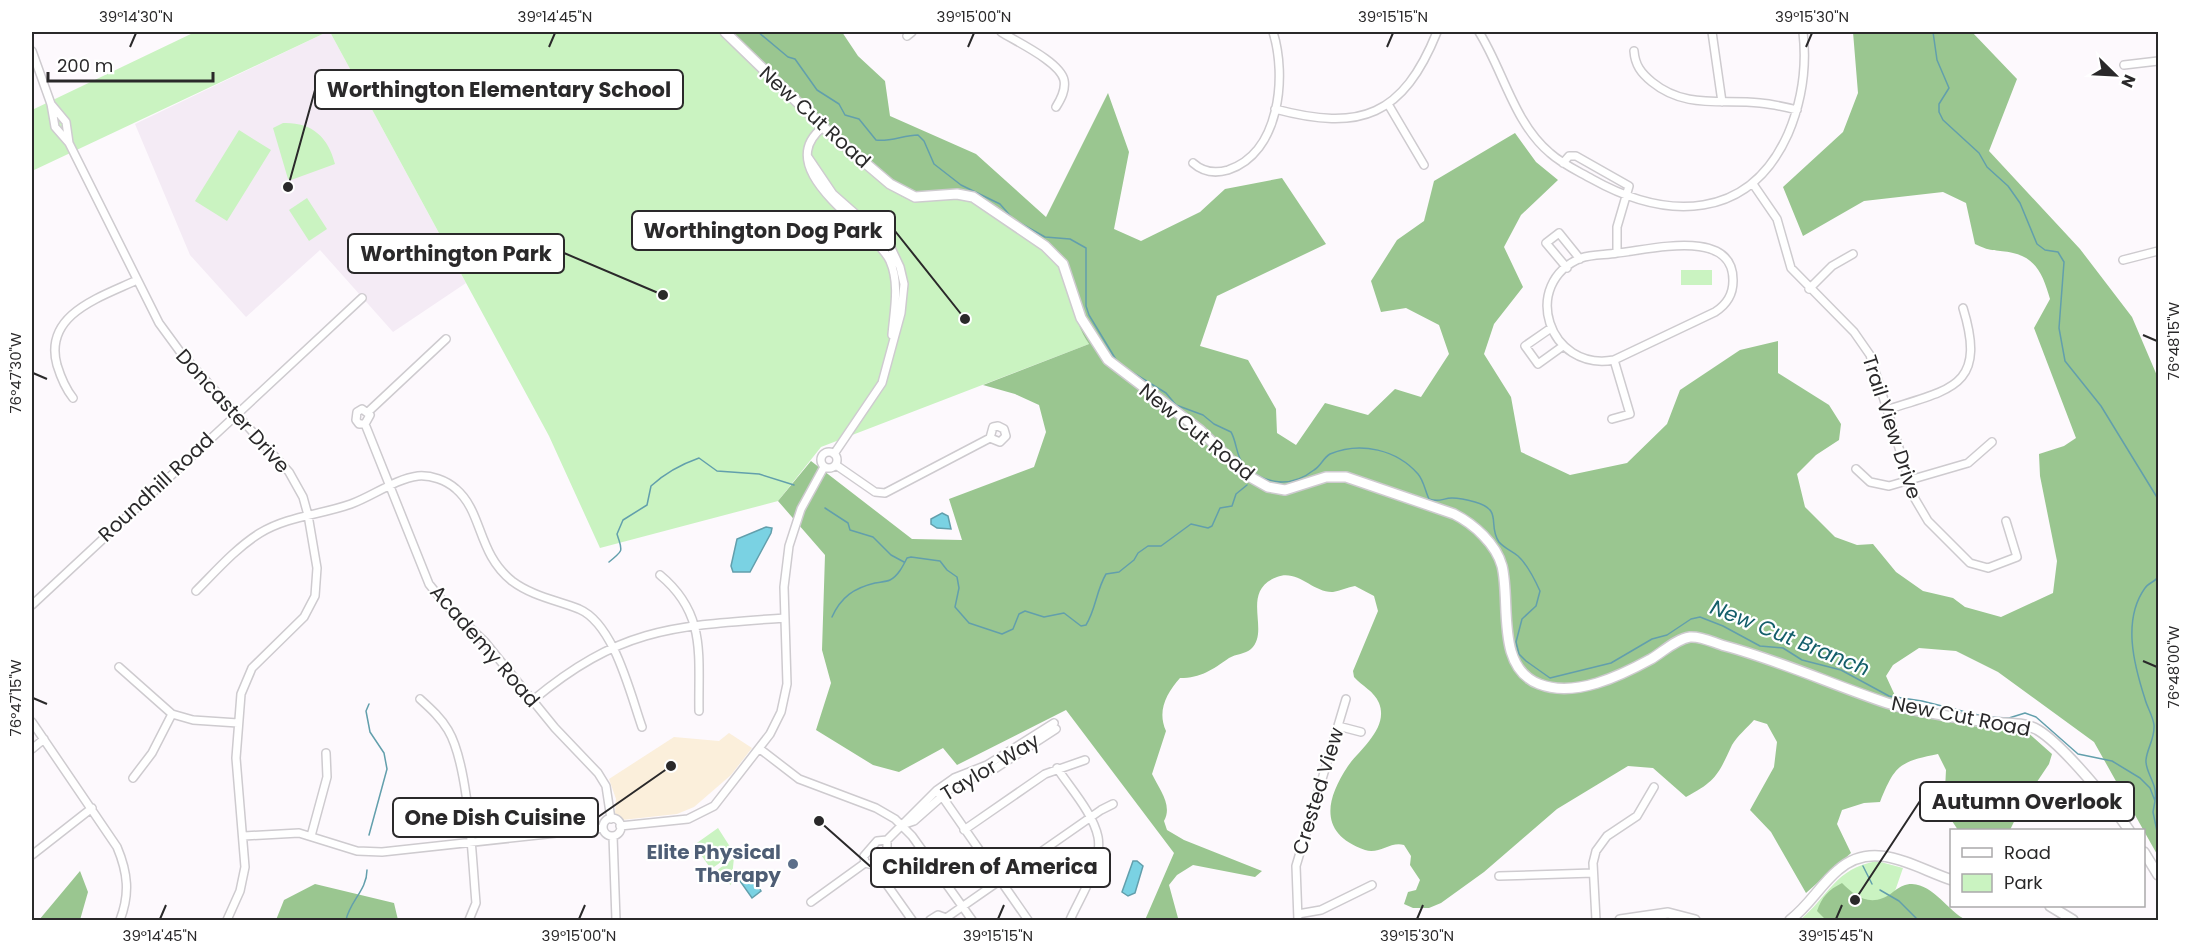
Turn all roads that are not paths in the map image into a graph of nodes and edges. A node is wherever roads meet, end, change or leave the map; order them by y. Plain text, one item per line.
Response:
1 (725, 32) edge
2 (1001, 32) edge
3 (1273, 32) edge
4 (1437, 32) edge
5 (1479, 32) edge
6 (1712, 32) edge
7 (1803, 32) edge
8 (32, 51) edge
9 (1634, 51) dead end
10 (2158, 61) edge
11 (2124, 65) dead end
12 (1722, 102) junction
13 (51, 104) junction
14 (1388, 104) junction
15 (1056, 107) dead end
16 (1275, 109) junction
17 (1797, 110) junction
18 (823, 127) junction
19 (69, 143) junction
20 (1193, 163) dead end
21 (1563, 164) junction
22 (1424, 165) dead end
23 (1753, 184) junction
24 (1626, 197) junction
25 (2158, 251) edge
26 (1617, 253) junction
27 (1853, 254) dead end
28 (1580, 259) junction
29 (2123, 260) dead end
30 (1567, 268) junction
31 (137, 280) junction
32 (1809, 289) junction
33 (362, 298) dead end
34 (1963, 308) dead end
35 (1551, 328) junction
36 (446, 339) dead end
37 (1563, 346) junction
38 (1614, 360) junction
39 (74, 398) dead end
40 (1889, 409) junction
41 (368, 412) junction
42 (235, 414) junction
43 (1612, 419) dead end
44 (365, 424) junction
45 (990, 438) dead end
46 (1992, 442) dead end
47 (834, 453) junction
48 (836, 465) junction
49 (824, 467) junction
50 (1856, 469) dead end
51 (1909, 481) junction
52 (390, 486) junction
53 (308, 515) junction
54 (2006, 521) dead end
55 (660, 575) dead end
56 (196, 591) dead end
57 (32, 605) edge
58 (784, 618) junction
59 (695, 625) junction
60 (612, 646) junction
61 (119, 667) dead end
62 (420, 699) dead end
63 (1346, 699) dead end
64 (533, 700) junction
65 (699, 711) dead end
66 (172, 714) junction
67 (32, 722) edge
68 (238, 723) junction
69 (1055, 726) dead end
70 (1338, 726) junction
71 (642, 727) dead end
72 (1361, 732) dead end
73 (44, 739) junction
74 (32, 749) edge
75 (760, 749) junction
76 (327, 753) dead end
77 (1084, 760) dead end
78 (1057, 768) junction
79 (133, 778) dead end
80 (1654, 787) dead end
81 (939, 793) junction
82 (1113, 804) dead end
83 (92, 808) junction
84 (1089, 818) junction
85 (611, 819) junction
86 (902, 825) junction
87 (620, 826) junction
88 (603, 828) junction
89 (2128, 829) edge
90 (964, 830) junction
91 (244, 836) junction
92 (311, 836) junction
93 (613, 836) junction
94 (887, 840) junction
95 (469, 843) junction
96 (2145, 854) edge
97 (32, 855) edge
98 (869, 864) junction
99 (1593, 873) junction
100 (1502, 874) dead end
101 (2158, 875) edge
102 (1950, 879) edge
103 (999, 880) junction
104 (1372, 885) dead end
105 (812, 902) dead end
106 (962, 906) junction
107 (2052, 907) edge
108 (1298, 917) edge
109 (946, 919) edge
110 (120, 921) edge
111 (227, 921) edge
112 (469, 921) edge
113 (616, 921) edge
114 (912, 921) edge
115 (930, 921) edge
116 (972, 921) edge
117 (1028, 921) edge
118 (1070, 921) edge
119 (1596, 921) edge
120 (1620, 921) edge
121 (1695, 921) edge
122 (1790, 921) edge
123 (2073, 921) edge

1 - 18 street, New Cut Road
2 - 15 street
3 - 16 street
4 - 14 street
5 - 21 street
6 - 12 street
7 - 17 street
8 - 13 street
9 - 12 street
10 - 11 street
12 - 17 street
13 - 19 street, Doncaster Drive
13 - 19 street, Doncaster Drive
14 - 16 street
14 - 22 street
16 - 20 street
17 - 23 street
18 - 47 street
18 - 89 street, New Cut Road
19 - 31 street, Doncaster Drive
21 - 24 street
21 - 24 street
23 - 24 street
23 - 32 street, Trail View Drive
24 - 26 street
25 - 29 street
26 - 28 street
26 - 38 street
27 - 32 street
28 - 30 street
28 - 30 street
30 - 35 street
31 - 39 street
31 - 42 street, Doncaster Drive
32 - 40 street, Trail View Drive
33 - 42 street, Roundhill Road
34 - 40 street
35 - 37 street
35 - 37 street
36 - 41 street
37 - 38 street
38 - 43 street
40 - 51 street, Trail View Drive
41 - 44 street
41 - 44 street
42 - 53 street, Doncaster Drive
42 - 57 street, Roundhill Road
44 - 52 street, Academy Road
45 - 48 street
46 - 51 street
47 - 48 street
47 - 49 street
48 - 49 street
49 - 58 street
50 - 51 street
51 - 54 street, Trail View Drive
52 - 53 street
52 - 60 street
52 - 64 street, Academy Road
53 - 56 street
53 - 68 street, Doncaster Drive
55 - 59 street
58 - 59 street
58 - 75 street
59 - 60 street
59 - 65 street
60 - 64 street
60 - 71 street
61 - 66 street
62 - 95 street
63 - 70 street, Crested View
64 - 85 street, Academy Road
66 - 68 street
66 - 79 street
67 - 73 street
68 - 91 street, Doncaster Drive
69 - 81 street, Taylor Way
70 - 72 street
70 - 108 street, Crested View
73 - 74 street
73 - 83 street
75 - 86 street
75 - 87 street
76 - 92 street
77 - 78 street
78 - 84 street
78 - 90 street
80 - 99 street
81 - 86 street, Taylor Way
81 - 90 street
82 - 84 street
83 - 97 street
83 - 110 street
84 - 103 street
84 - 118 street
85 - 87 street
85 - 88 street
86 - 94 street, Taylor Way
86 - 106 street
87 - 93 street
88 - 93 street
88 - 95 street
90 - 103 street
91 - 92 street
91 - 111 street, Doncaster Drive
92 - 95 street
93 - 113 street
94 - 98 street
94 - 98 street
95 - 112 street
96 - 101 street
98 - 105 street
98 - 114 street
99 - 100 street
99 - 119 street
102 - 122 street
103 - 106 street
103 - 117 street
104 - 108 street
106 - 109 street
106 - 116 street
107 - 123 street
109 - 115 street
120 - 121 street

